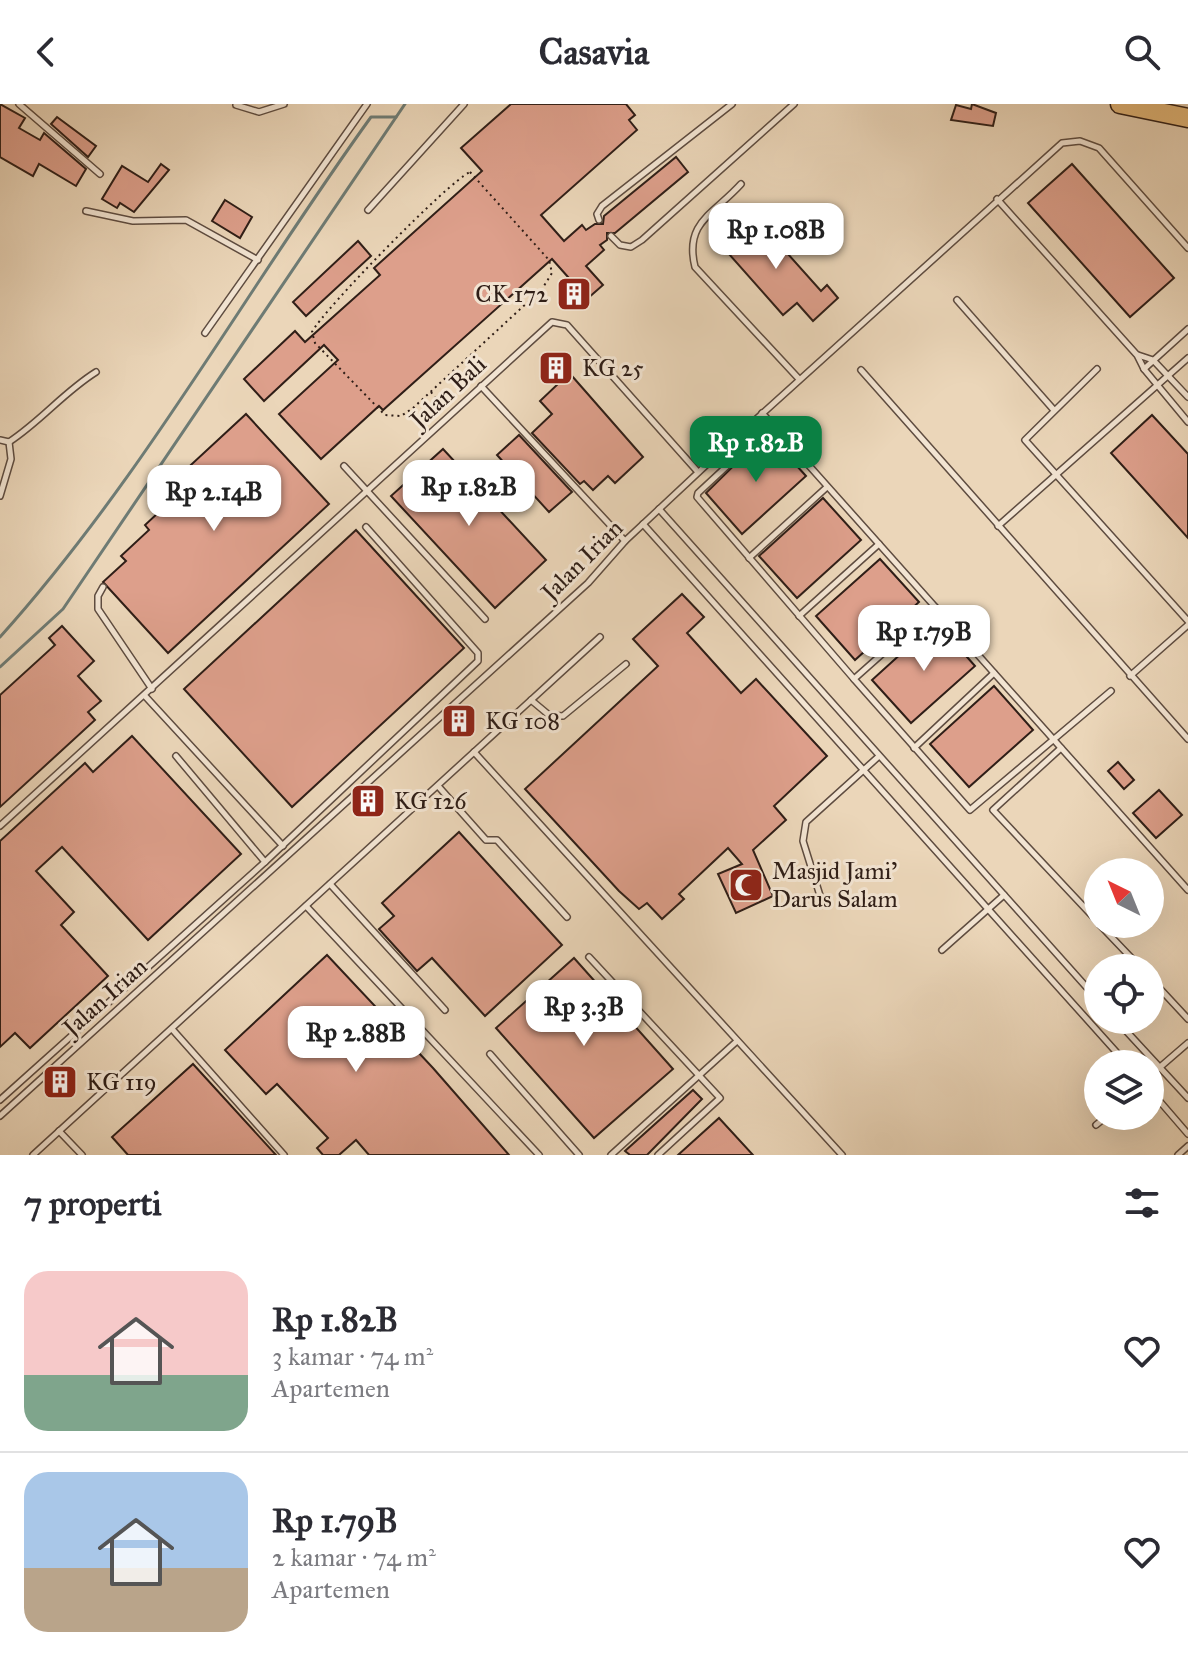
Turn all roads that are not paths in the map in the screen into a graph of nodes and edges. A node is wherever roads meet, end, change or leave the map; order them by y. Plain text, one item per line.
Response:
1 (19, 104) edge
2 (284, 104) edge
3 (367, 104) edge
4 (464, 104) edge
5 (732, 104) edge
6 (794, 104) edge
7 (1120, 104) edge
8 (236, 105) edge
9 (1188, 118) edge
10 (100, 174) dead end
11 (741, 184) dead end
12 (997, 199) junction
13 (368, 210) dead end
14 (86, 211) dead end
15 (599, 220) dead end
16 (611, 236) dead end
17 (1188, 248) edge
18 (258, 260) junction
19 (957, 300) dead end
20 (1188, 329) edge
21 (205, 333) dead end
22 (1137, 355) junction
23 (1188, 358) edge
24 (1153, 360) junction
25 (1097, 369) dead end
26 (1144, 369) junction
27 (861, 370) dead end
28 (96, 372) dead end
29 (1169, 375) junction
30 (799, 379) junction
31 (1157, 385) junction
32 (481, 386) junction
33 (1188, 397) edge
34 (1053, 409) junction
35 (762, 413) junction
36 (1188, 422) edge
37 (0, 440) edge
38 (733, 440) junction
39 (9, 442) junction
40 (344, 466) dead end
41 (698, 472) junction
42 (1058, 474) junction
43 (827, 487) junction
44 (367, 492) junction
45 (0, 496) edge
46 (659, 509) junction
47 (643, 524) junction
48 (998, 526) junction
49 (366, 527) dead end
50 (625, 541) junction
51 (879, 544) junction
52 (749, 558) junction
53 (103, 587) dead end
54 (935, 607) junction
55 (799, 616) junction
56 (485, 619) dead end
57 (1188, 623) edge
58 (600, 637) dead end
59 (626, 664) dead end
60 (994, 673) junction
61 (1130, 676) junction
62 (854, 679) junction
63 (152, 689) junction
64 (1111, 691) dead end
65 (145, 696) junction
66 (531, 700) junction
67 (1053, 739) junction
68 (1188, 739) edge
69 (914, 748) junction
70 (1061, 748) junction
71 (474, 752) junction
72 (176, 756) dead end
73 (878, 757) junction
74 (863, 770) junction
75 (438, 786) junction
76 (0, 826) edge
77 (283, 846) junction
78 (265, 862) junction
79 (330, 884) junction
80 (1188, 890) edge
81 (1004, 895) junction
82 (822, 902) dead end
83 (306, 906) junction
84 (1084, 907) edge
85 (988, 909) junction
86 (567, 917) dead end
87 (1113, 938) edge
88 (942, 950) dead end
89 (1128, 954) edge
90 (589, 957) dead end
91 (1084, 984) edge
92 (1164, 993) edge
93 (445, 1010) dead end
94 (1188, 1019) edge
95 (172, 1029) junction
96 (1129, 1034) edge
97 (737, 1041) junction
98 (1188, 1043) edge
99 (1114, 1050) edge
100 (1143, 1050) edge
101 (490, 1054) dead end
102 (1164, 1064) edge
103 (1164, 1073) edge
104 (699, 1075) junction
105 (1, 1096) edge
106 (1188, 1098) edge
107 (1164, 1106) edge
108 (0, 1116) edge
109 (59, 1131) junction
110 (1188, 1134) edge
111 (1188, 1146) edge
112 (33, 1155) edge
113 (82, 1155) edge
114 (284, 1155) edge
115 (539, 1155) edge
116 (579, 1155) edge
117 (611, 1155) edge
118 (658, 1155) edge
119 (842, 1155) edge
120 (1178, 1155) edge

1 - 10 lane
2 - 8 lane
3 - 18 lane
4 - 13 lane
5 - 15 lane
6 - 16 lane
7 - 9 highway
11 - 30 lane
12 - 17 lane, Jalan Irian
12 - 22 lane
12 - 30 lane, Jalan Irian
14 - 18 lane
18 - 21 lane
19 - 34 lane
20 - 24 lane
22 - 24 lane
22 - 26 lane
23 - 29 lane
24 - 26 lane
24 - 29 lane
25 - 34 lane
26 - 31 lane
27 - 48 lane
28 - 39 lane
29 - 31 lane
29 - 33 lane
30 - 35 lane, Jalan Irian
31 - 36 lane
31 - 42 lane
32 - 41 lane, Jalan Bali
32 - 44 lane, Jalan Bali
32 - 50 lane
34 - 42 lane
35 - 38 lane, Jalan Irian
35 - 43 lane
37 - 39 lane
38 - 41 lane, Jalan Irian
38 - 52 lane
39 - 45 lane
40 - 44 lane
41 - 46 lane, Jalan Irian
42 - 48 lane
42 - 57 lane
43 - 51 lane
43 - 52 lane
44 - 56 lane
44 - 63 lane, Jalan Bali
46 - 47 lane, Jalan Irian
46 - 73 lane
47 - 50 lane, Jalan Irian
47 - 74 lane
48 - 61 lane
49 - 77 lane
50 - 108 lane, Jalan Irian
51 - 54 lane
51 - 55 lane
52 - 55 lane
53 - 63 lane
54 - 60 lane
54 - 62 lane
55 - 62 lane
57 - 61 lane
58 - 66 lane
59 - 66 lane
60 - 67 lane
60 - 69 lane
61 - 68 lane
62 - 69 lane
63 - 65 lane, Jalan Bali
64 - 67 lane
65 - 76 lane, Jalan Bali
65 - 77 lane
66 - 71 lane
67 - 69 lane
67 - 70 lane
70 - 80 lane
70 - 84 lane
71 - 75 lane
71 - 97 lane
72 - 78 lane
73 - 74 lane
73 - 81 lane
74 - 82 lane
74 - 85 lane
75 - 79 lane
75 - 86 lane
77 - 78 lane
78 - 105 lane
79 - 83 lane
79 - 93 lane
81 - 85 lane
81 - 91 lane
83 - 95 lane
83 - 115 lane
85 - 88 lane
85 - 99 lane
87 - 89 lane
90 - 104 lane
92 - 94 lane
95 - 109 lane
95 - 114 lane
96 - 100 lane
97 - 104 lane
97 - 119 lane
98 - 102 lane
101 - 116 lane
103 - 106 lane
104 - 117 lane
104 - 118 lane
107 - 110 lane
109 - 112 lane
109 - 113 lane
111 - 120 lane

